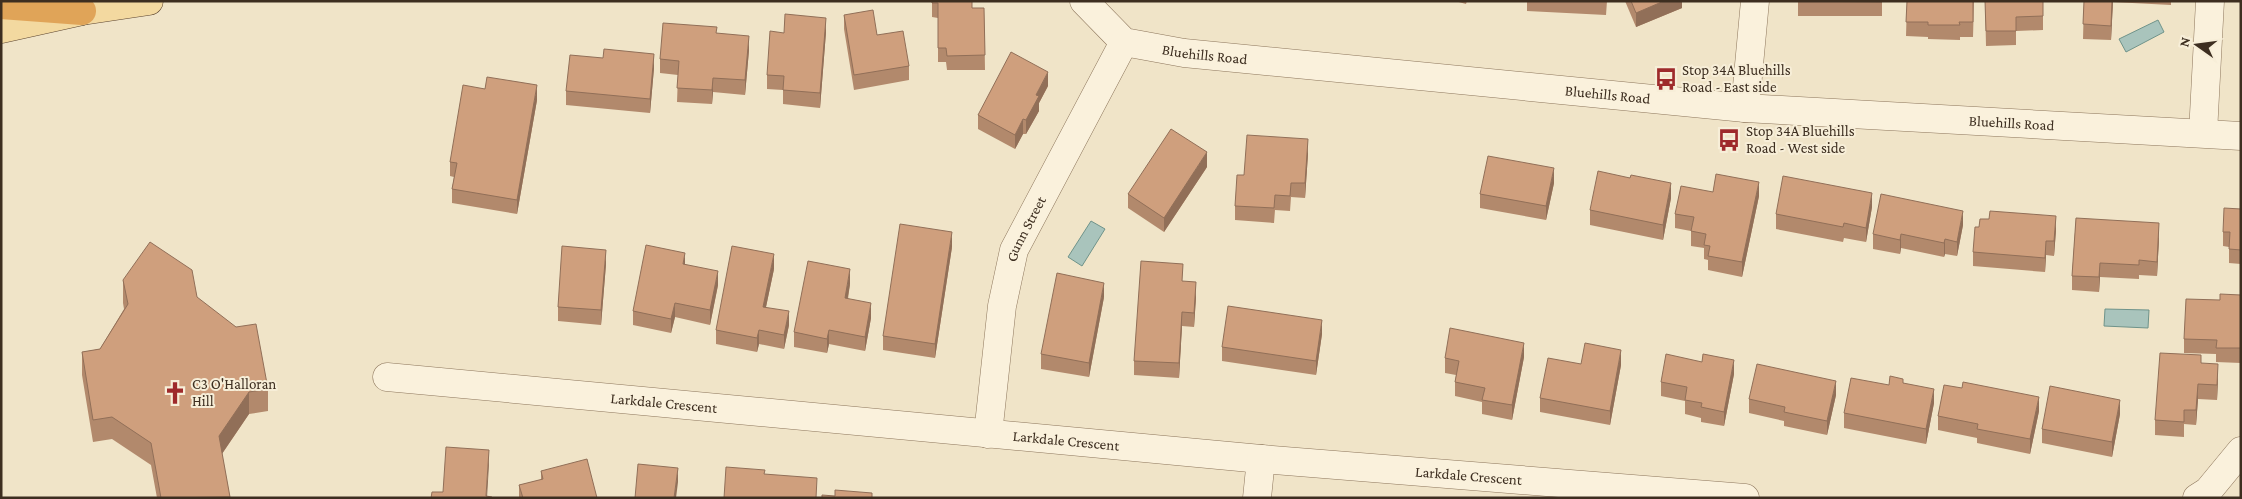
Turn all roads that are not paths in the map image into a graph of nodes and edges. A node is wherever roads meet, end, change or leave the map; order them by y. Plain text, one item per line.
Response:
1 (148, 1) edge
2 (1084, 1) edge
3 (1755, 1) edge
4 (2210, 1) edge
5 (1, 5) edge
6 (82, 10) junction
7 (1, 29) edge
8 (1124, 42) junction
9 (1745, 108) junction
10 (2203, 133) junction
11 (2241, 136) edge
12 (387, 377) dead end
13 (988, 434) junction
14 (2241, 451) edge
15 (1261, 459) junction
16 (1257, 498) edge
17 (1745, 498) edge
18 (2197, 498) edge

1 - 6 main road
2 - 8 street
3 - 9 street
4 - 10 street
5 - 6 highway
6 - 7 main road
8 - 9 street, Bluehills Road
8 - 13 street, Gunn Street
9 - 10 street, Bluehills Road
10 - 11 street, Bluehills Road
12 - 13 street, Larkdale Crescent
13 - 15 street, Larkdale Crescent
14 - 18 street
15 - 16 street
15 - 17 street, Larkdale Crescent

